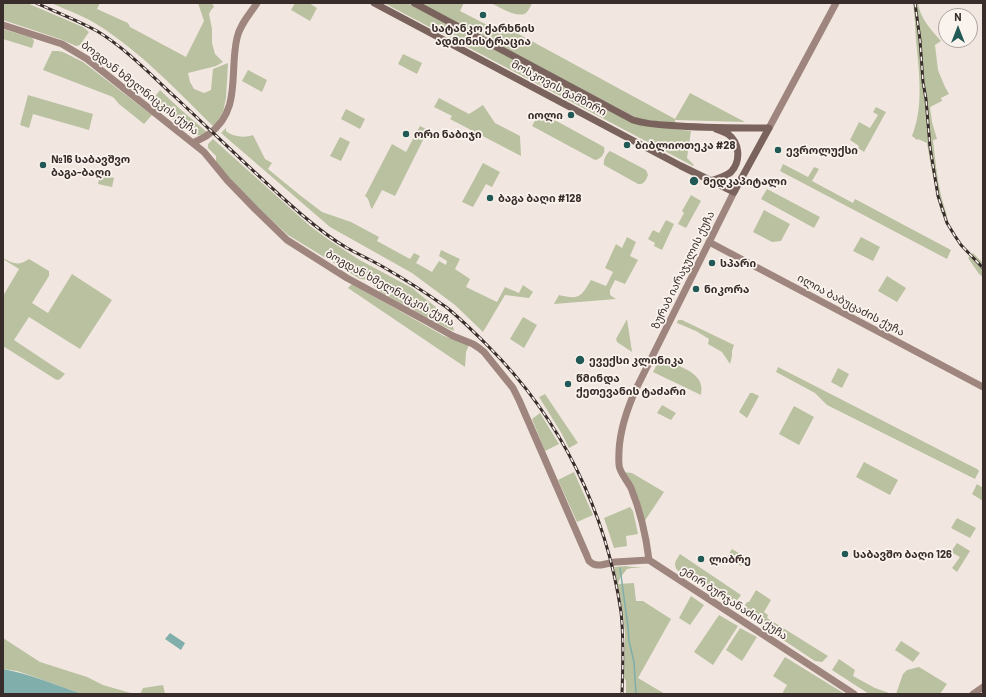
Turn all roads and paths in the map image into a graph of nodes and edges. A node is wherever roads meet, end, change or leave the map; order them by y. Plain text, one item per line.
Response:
1 (256, 3) edge
2 (374, 3) edge
3 (414, 3) edge
4 (836, 3) edge
5 (3, 25) edge
6 (710, 128) junction
7 (769, 128) junction
8 (193, 143) junction
9 (710, 181) junction
10 (734, 192) junction
11 (709, 242) junction
12 (983, 387) edge
13 (649, 560) junction
14 (983, 687) edge
15 (854, 694) edge
16 (973, 694) edge

1 - 8 main road
2 - 9 main road, მოსკოვის გამზირი
3 - 6 main road, მოსკოვის გამზირი
4 - 7 main road, ზურაბ იარაჯულის ქუჩა
5 - 8 main road, ბოგდან ხმელნიცკის ქუჩა
6 - 7 main road, მოსკოვის გამზირი
6 - 9 main road
7 - 10 main road, ზურაბ იარაჯულის ქუჩა
8 - 13 main road, ბოგდან ხმელნიცკის ქუჩა
9 - 10 main road, მოსკოვის გამზირი
10 - 11 main road, ზურაბ იარაჯულის ქუჩა
11 - 12 main road, ილია ბაბუცაძის ქუჩა
11 - 13 main road, ზურაბ იარაჯულის ქუჩა
13 - 15 main road, ემირ ბურჯანაძის ქუჩა
14 - 16 main road

